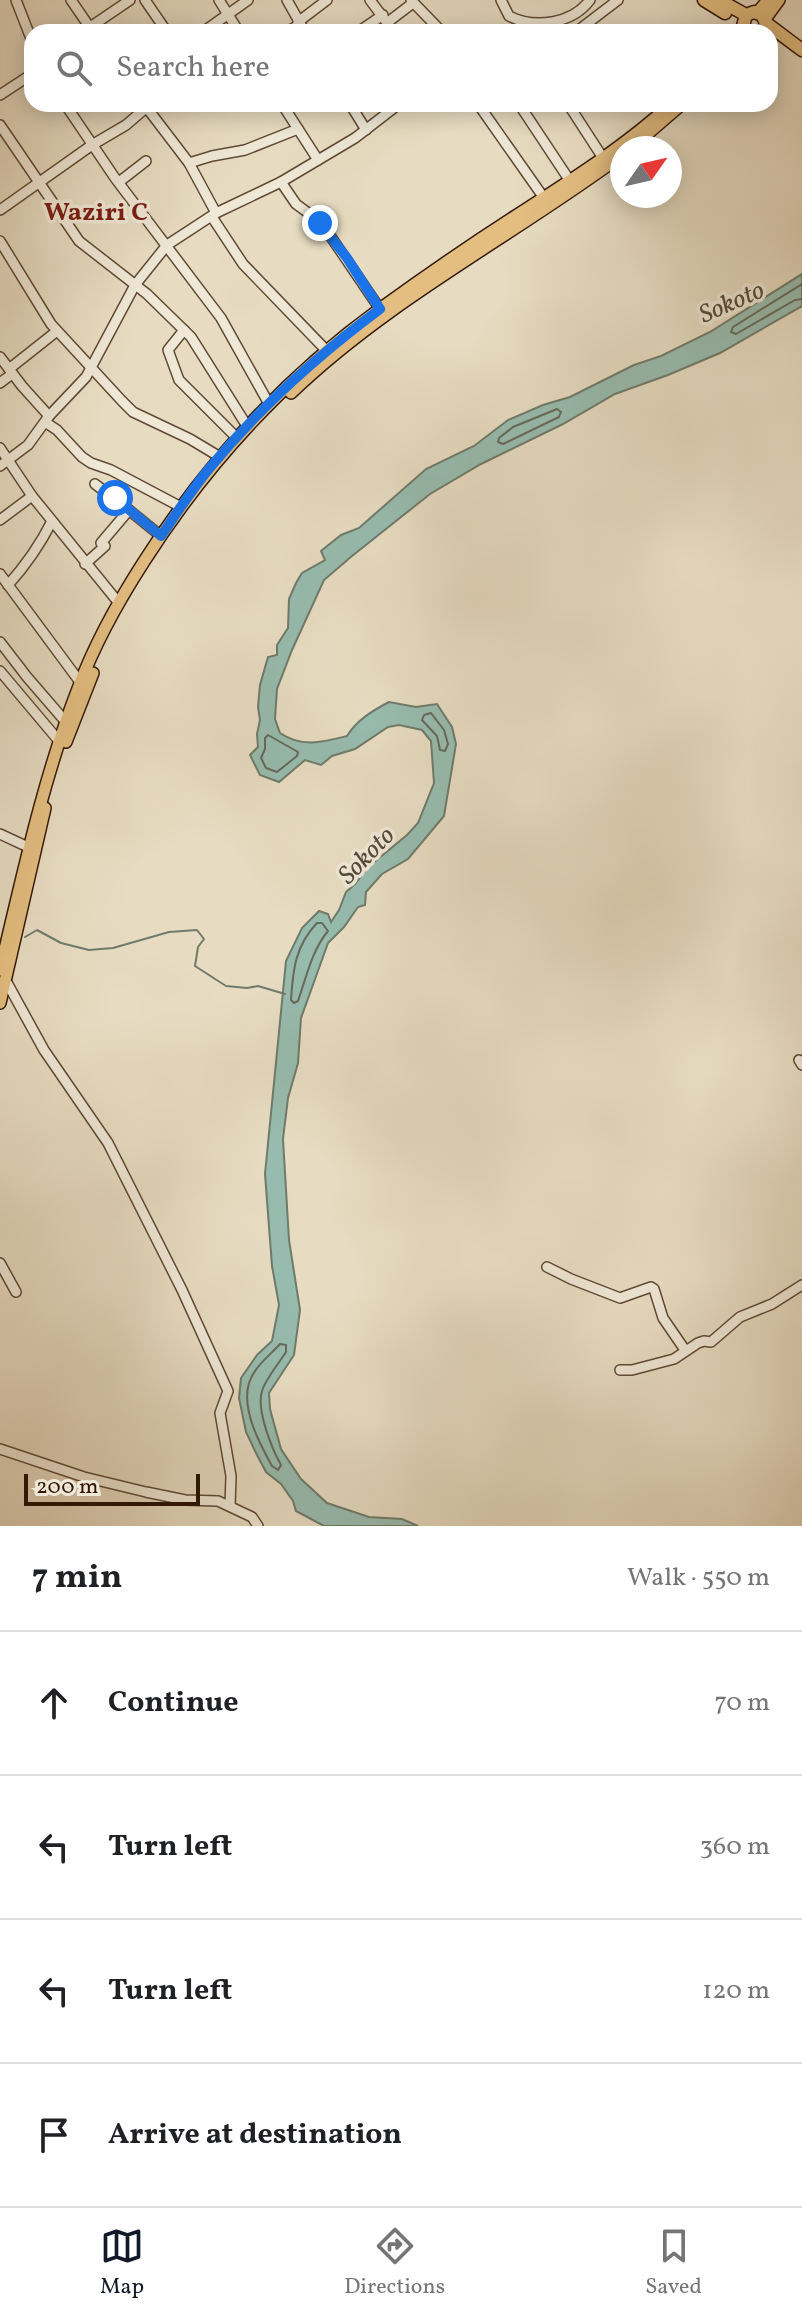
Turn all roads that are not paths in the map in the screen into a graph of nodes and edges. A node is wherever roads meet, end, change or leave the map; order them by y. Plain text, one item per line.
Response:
1 (16, 0) edge
2 (71, 0) edge
3 (130, 0) edge
4 (145, 0) edge
5 (219, 0) edge
6 (248, 0) edge
7 (287, 0) edge
8 (327, 0) edge
9 (370, 0) edge
10 (501, 0) edge
11 (618, 0) edge
12 (704, 0) edge
13 (719, 0) edge
14 (768, 0) edge
15 (779, 0) edge
16 (412, 1) edge
17 (588, 1) edge
18 (229, 13) junction
19 (385, 19) junction
20 (25, 24) edge
21 (85, 24) edge
22 (97, 24) edge
23 (162, 24) edge
24 (214, 24) edge
25 (235, 24) edge
26 (300, 24) edge
27 (303, 24) edge
28 (375, 24) edge
29 (388, 24) edge
30 (434, 24) edge
31 (586, 24) edge
32 (752, 24) edge
33 (778, 38) edge
34 (778, 41) edge
35 (798, 48) edge
36 (24, 79) edge
37 (0, 95) edge
38 (70, 112) edge
39 (139, 112) edge
40 (151, 112) edge
41 (287, 112) edge
42 (355, 112) edge
43 (389, 112) edge
44 (484, 112) edge
45 (524, 112) edge
46 (573, 112) edge
47 (661, 112) edge
48 (673, 112) edge
49 (0, 125) edge
50 (298, 129) junction
51 (366, 130) junction
52 (645, 136) edge
53 (92, 145) junction
54 (603, 158) junction
55 (318, 160) junction
56 (146, 161) dead end
57 (189, 163) junction
58 (610, 163) edge
59 (570, 181) junction
60 (40, 182) junction
61 (119, 182) junction
62 (281, 182) junction
63 (544, 198) junction
64 (0, 210) edge
65 (214, 215) junction
66 (0, 241) edge
67 (167, 245) junction
68 (135, 285) junction
69 (380, 309) junction
70 (184, 330) junction
71 (57, 331) junction
72 (326, 350) junction
73 (0, 357) edge
74 (91, 367) junction
75 (10, 371) junction
76 (0, 383) edge
77 (269, 404) junction
78 (47, 419) junction
79 (247, 426) junction
80 (237, 438) junction
81 (0, 448) edge
82 (220, 457) junction
83 (4, 463) edge
84 (95, 484) dead end
85 (32, 496) junction
86 (181, 507) junction
87 (129, 510) junction
88 (0, 520) edge
89 (52, 521) junction
90 (161, 536) junction
91 (85, 564) junction
92 (0, 574) edge
93 (8, 585) junction
94 (118, 602) junction
95 (0, 642) edge
96 (0, 671) edge
97 (80, 682) junction
98 (65, 721) junction
99 (59, 741) junction
100 (0, 834) edge
101 (28, 847) junction
102 (18, 928) junction
103 (4, 934) edge
104 (3, 975) edge
105 (0, 1003) edge
106 (0, 1263) edge
107 (547, 1267) dead end
108 (802, 1285) edge
109 (16, 1292) dead end
110 (685, 1350) junction
111 (620, 1370) dead end
112 (0, 1449) edge
113 (230, 1506) junction
114 (258, 1526) edge

1 - 20 street
2 - 21 street
3 - 22 street
4 - 23 street
5 - 18 street
6 - 18 street
7 - 26 street
8 - 27 street
9 - 19 street
10 - 17 street
11 - 31 street
12 - 32 highway
13 - 32 highway
14 - 32 main road
15 - 32 main road
16 - 19 street
16 - 30 street
18 - 24 street
18 - 25 street
19 - 28 street
19 - 29 street
33 - 35 highway
34 - 35 highway
36 - 37 street
38 - 53 street
39 - 53 street
40 - 57 street
41 - 50 street
42 - 51 street
43 - 51 street
44 - 63 street
45 - 59 street
46 - 54 street
47 - 54 main road
48 - 52 main road
49 - 60 street
50 - 55 street
50 - 57 street
51 - 55 street
53 - 60 street
53 - 61 street
54 - 59 main road
55 - 62 street
56 - 61 street
57 - 65 street
58 - 102 main road
59 - 63 main road
60 - 64 street
60 - 68 street
61 - 67 street
62 - 65 street
62 - 69 street
63 - 69 main road
65 - 67 street
65 - 72 street
66 - 71 street
67 - 68 street
67 - 77 street
68 - 70 street
68 - 74 street
69 - 72 main road
70 - 79 street
70 - 80 street
71 - 74 street
71 - 75 street
72 - 77 main road
73 - 75 street
74 - 78 street
74 - 82 street
75 - 76 street
75 - 78 street
77 - 79 main road
78 - 83 street
78 - 86 street
79 - 80 main road
80 - 82 main road
81 - 83 street
82 - 86 main road
83 - 85 street
84 - 87 street
85 - 88 street
85 - 89 street
86 - 90 main road
87 - 90 street
87 - 91 street
89 - 91 street
89 - 93 street
90 - 94 main road
91 - 94 street
92 - 93 street
93 - 97 street
94 - 97 main road
95 - 98 street
96 - 99 street
97 - 98 main road
98 - 99 main road
99 - 101 main road
100 - 101 street
101 - 103 main road
102 - 103 street
102 - 104 main road
103 - 104 main road
104 - 105 main road
104 - 113 street
106 - 109 street
107 - 110 street
108 - 110 street
110 - 111 street
112 - 113 street
113 - 114 street

